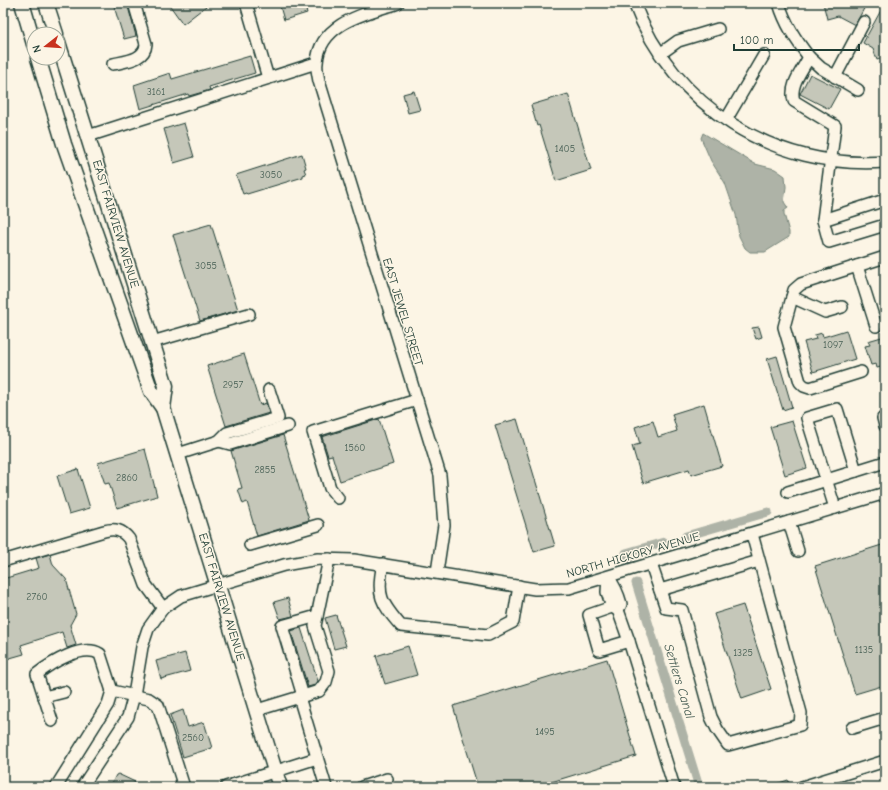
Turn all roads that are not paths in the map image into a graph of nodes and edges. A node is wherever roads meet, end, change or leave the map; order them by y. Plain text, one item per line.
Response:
1 (22, 3) edge
2 (46, 3) edge
3 (134, 3) edge
4 (246, 3) edge
5 (398, 3) edge
6 (634, 3) edge
7 (779, 3) edge
8 (864, 22) dead end
9 (29, 26) edge
10 (53, 26) edge
11 (718, 29) dead end
12 (660, 54) junction
13 (764, 55) dead end
14 (809, 57) junction
15 (316, 63) junction
16 (113, 64) dead end
17 (40, 66) edge
18 (66, 66) edge
19 (835, 77) junction
20 (268, 78) junction
21 (858, 90) dead end
22 (726, 120) junction
23 (88, 136) junction
24 (831, 160) junction
25 (885, 162) edge
26 (885, 200) edge
27 (823, 220) junction
28 (885, 225) edge
29 (885, 257) edge
30 (857, 266) junction
31 (792, 297) junction
32 (842, 308) dead end
33 (249, 314) dead end
34 (876, 326) dead end
35 (152, 342) junction
36 (861, 372) dead end
37 (269, 390) dead end
38 (417, 400) junction
39 (163, 408) junction
40 (288, 426) dead end
41 (219, 441) junction
42 (178, 454) junction
43 (885, 462) edge
44 (856, 471) junction
45 (827, 480) junction
46 (788, 492) dead end
47 (885, 493) edge
48 (338, 498) dead end
49 (835, 508) junction
50 (789, 522) junction
51 (318, 525) dead end
52 (752, 534) junction
53 (250, 545) dead end
54 (798, 551) dead end
55 (329, 559) junction
56 (3, 561) edge
57 (759, 561) junction
58 (383, 564) junction
59 (651, 564) junction
60 (437, 572) junction
61 (608, 577) junction
62 (218, 584) junction
63 (519, 586) junction
64 (660, 590) junction
65 (164, 608) junction
66 (615, 609) junction
67 (317, 616) junction
68 (629, 641) junction
69 (112, 691) junction
70 (64, 692) dead end
71 (134, 695) junction
72 (301, 696) junction
73 (44, 697) junction
74 (257, 710) junction
75 (885, 718) edge
76 (52, 721) dead end
77 (852, 728) dead end
78 (317, 758) junction
79 (885, 761) edge
80 (276, 772) junction
81 (388, 779) dead end
82 (56, 787) edge
83 (82, 787) edge
84 (184, 787) edge
85 (226, 787) edge
86 (280, 787) edge
87 (326, 787) edge
88 (362, 787) edge
89 (674, 787) edge
90 (802, 787) edge

1 - 9 main road
2 - 10 main road
3 - 16 street
4 - 20 street
5 - 15 street
6 - 12 street
7 - 14 street
8 - 19 street
11 - 12 street
12 - 22 street
13 - 22 street
14 - 19 street
14 - 24 street
15 - 20 street
15 - 38 street, EAST JEWEL STREET
17 - 39 main road, EAST FAIRVIEW AVENUE
18 - 23 main road, EAST FAIRVIEW AVENUE
19 - 21 street
20 - 23 street
22 - 24 street
23 - 35 main road, EAST FAIRVIEW AVENUE
24 - 25 street
24 - 27 street
26 - 27 street
27 - 28 street
29 - 30 street
30 - 31 street
30 - 34 street
31 - 32 street
31 - 36 street
33 - 35 street
35 - 39 main road, EAST FAIRVIEW AVENUE
37 - 41 street
38 - 48 street
38 - 60 street, EAST JEWEL STREET
39 - 42 main road, EAST FAIRVIEW AVENUE
40 - 41 street
41 - 42 street
42 - 62 main road, EAST FAIRVIEW AVENUE
43 - 44 street
44 - 45 street
44 - 45 street
45 - 46 street
45 - 49 street
47 - 49 street, NORTH HICKORY AVENUE
49 - 50 street, NORTH HICKORY AVENUE
50 - 52 street, NORTH HICKORY AVENUE
50 - 54 street
51 - 53 street
52 - 57 street
52 - 59 street, NORTH HICKORY AVENUE
55 - 58 street, NORTH HICKORY AVENUE
55 - 62 street, NORTH HICKORY AVENUE
55 - 67 street
56 - 65 street
57 - 64 street
57 - 64 street
58 - 60 street, NORTH HICKORY AVENUE
58 - 63 street
59 - 61 street, NORTH HICKORY AVENUE
59 - 64 street
60 - 63 street, NORTH HICKORY AVENUE
61 - 63 street, NORTH HICKORY AVENUE
61 - 66 street
62 - 65 street, NORTH HICKORY AVENUE
62 - 74 main road, EAST FAIRVIEW AVENUE
65 - 71 street, NORTH HICKORY AVENUE
66 - 68 street
66 - 68 street
67 - 72 street
67 - 72 street
68 - 89 street
69 - 71 street
69 - 73 street
69 - 82 street
70 - 73 street
71 - 83 street, NORTH HICKORY AVENUE
71 - 84 street
72 - 74 street
72 - 78 street
73 - 76 street
74 - 80 main road, EAST FAIRVIEW AVENUE
75 - 77 street
78 - 80 street
78 - 87 street
79 - 90 street
80 - 85 street
80 - 86 main road, EAST FAIRVIEW AVENUE
81 - 88 street

